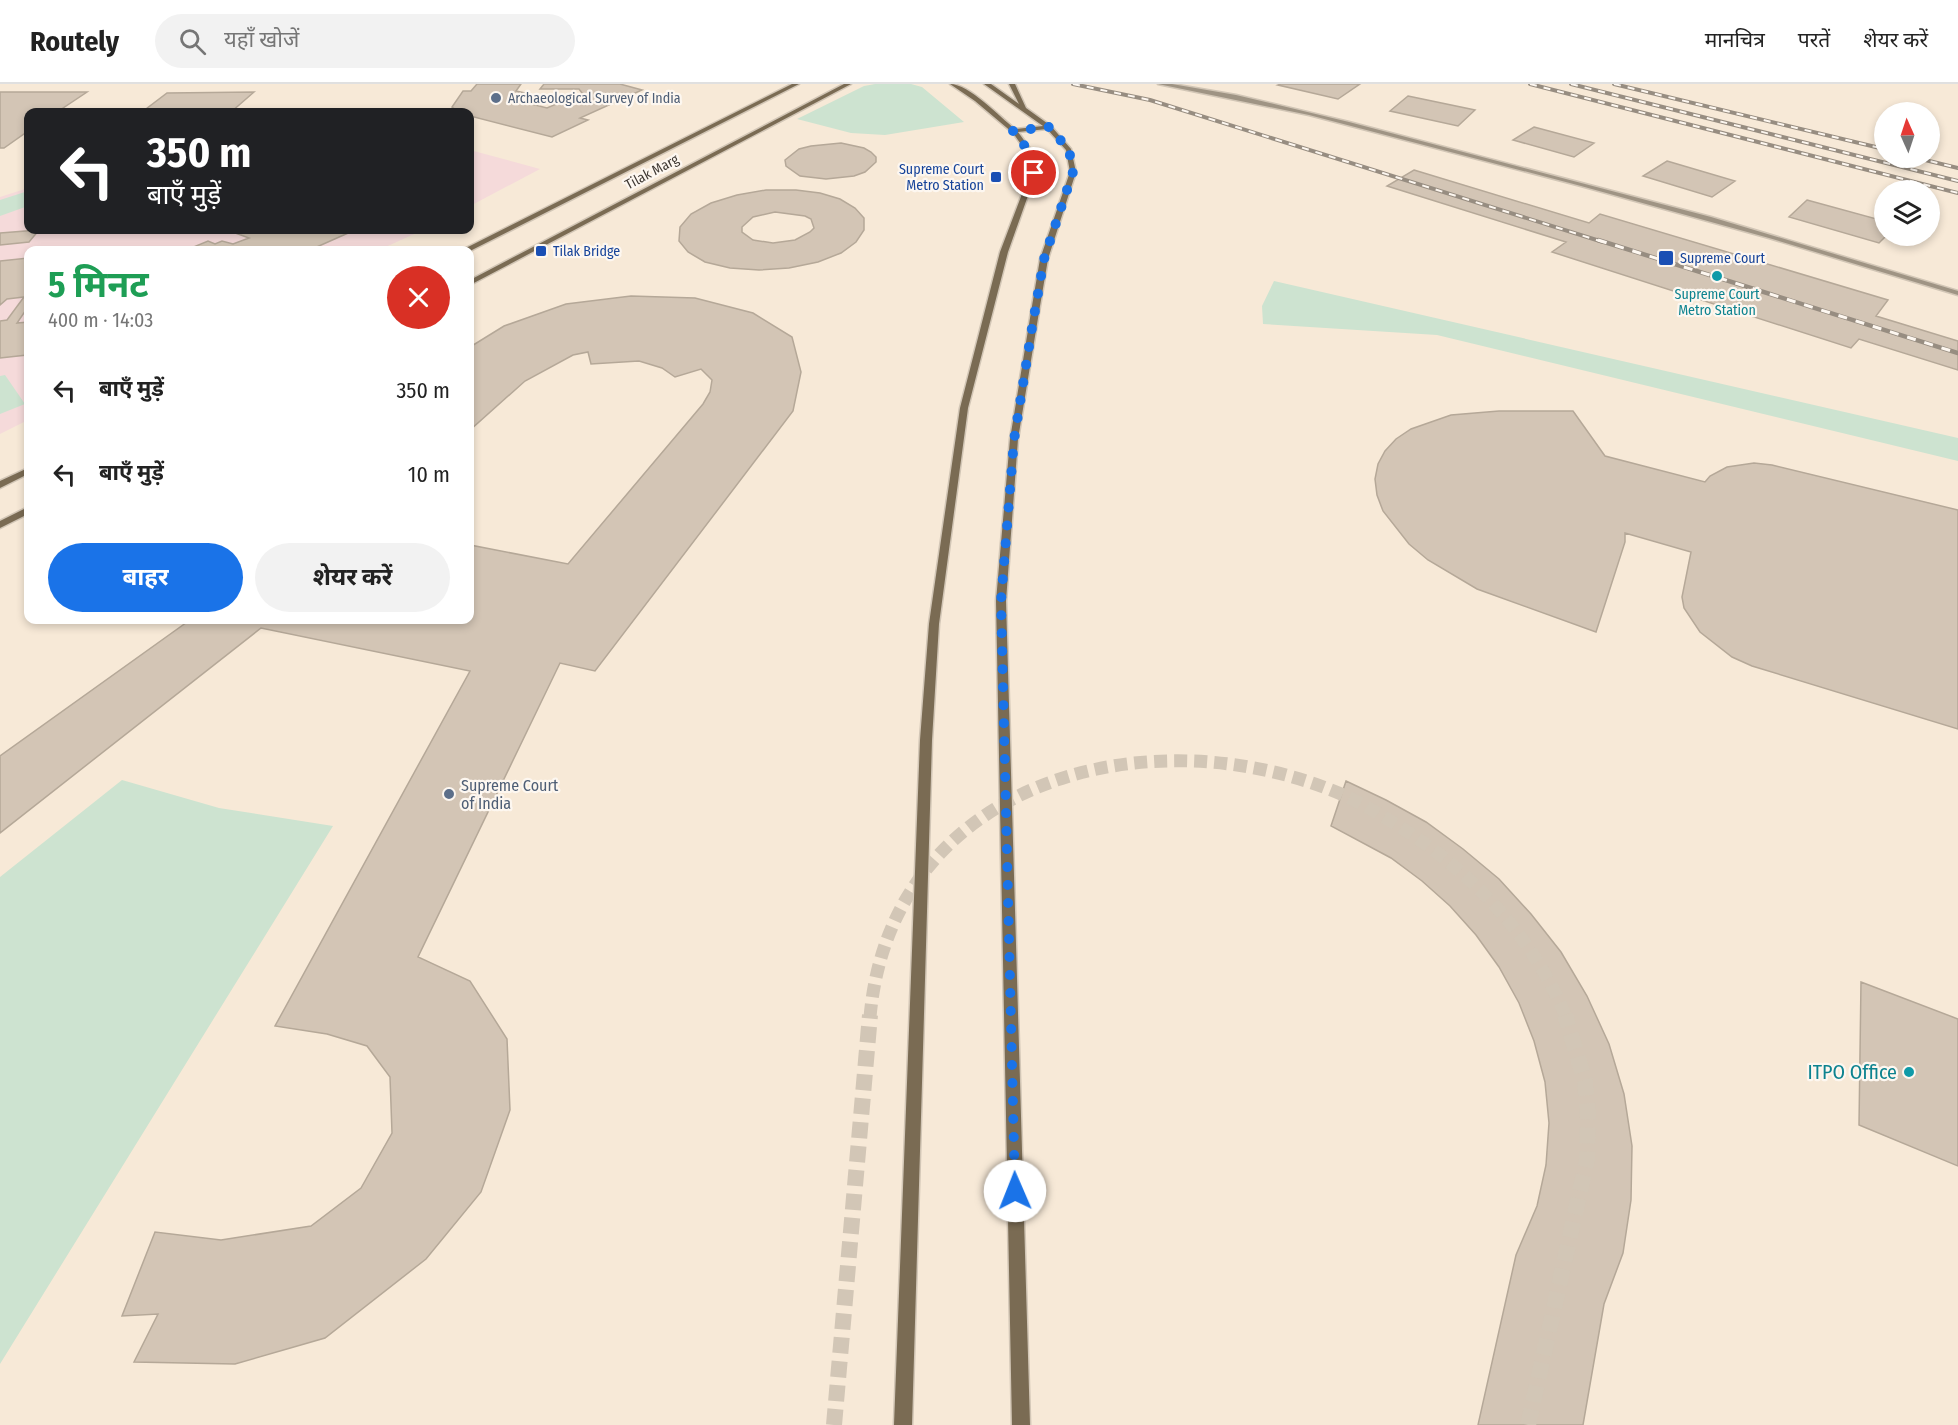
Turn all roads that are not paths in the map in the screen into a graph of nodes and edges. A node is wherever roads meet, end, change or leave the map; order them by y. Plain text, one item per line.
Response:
1 (796, 84) edge
2 (848, 84) edge
3 (953, 84) edge
4 (987, 84) edge
5 (1012, 84) edge
6 (1161, 84) edge
7 (1024, 108) junction
8 (1049, 127) junction
9 (1013, 131) junction
10 (474, 246) edge
11 (474, 281) edge
12 (1958, 293) edge
13 (24, 473) edge
14 (0, 485) edge
15 (24, 512) edge
16 (0, 525) edge
17 (903, 1425) edge
18 (1021, 1425) edge

1 - 10 main road, Tilak Marg
2 - 11 main road, Tilak Marg
3 - 9 main road
4 - 7 main road
5 - 7 main road
6 - 12 street
7 - 8 main road
8 - 9 main road
8 - 18 main road
9 - 17 main road
13 - 14 main road
15 - 16 main road

